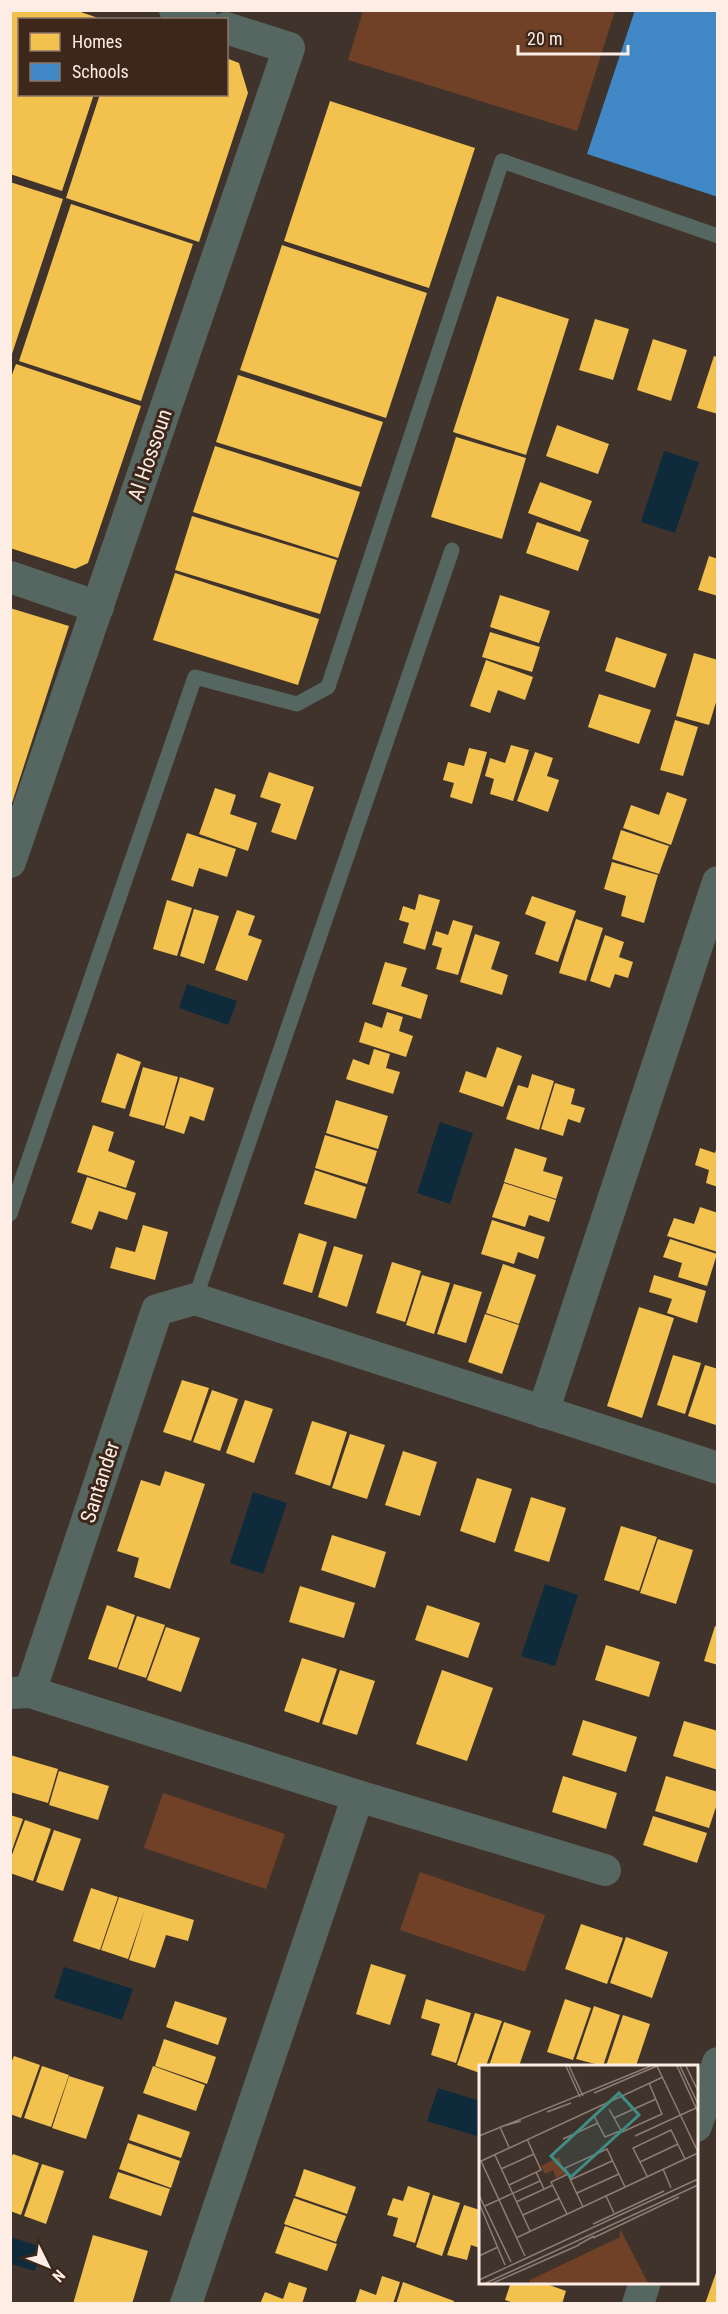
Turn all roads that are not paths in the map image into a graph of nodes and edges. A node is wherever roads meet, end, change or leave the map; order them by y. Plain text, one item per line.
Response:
1 (175, 10) edge
2 (197, 18) edge
3 (228, 28) edge
4 (717, 236) edge
5 (452, 550) dead end
6 (10, 577) edge
7 (98, 607) junction
8 (10, 862) edge
9 (717, 882) edge
10 (10, 1214) edge
11 (195, 1299) junction
12 (543, 1412) junction
13 (717, 1468) edge
14 (20, 1693) edge
15 (358, 1796) junction
16 (605, 1870) dead end
17 (717, 2062) edge
18 (698, 2120) edge
19 (645, 2284) edge
20 (186, 2304) edge
21 (638, 2304) edge

1 - 2 street
3 - 7 street, Al Hossoun
4 - 10 lane
5 - 11 lane
6 - 7 street
7 - 8 street, Al Hossoun
9 - 12 street
11 - 12 street
11 - 14 street, Santander
12 - 13 street
14 - 15 street
15 - 16 street
15 - 20 street
17 - 18 street
19 - 21 street

